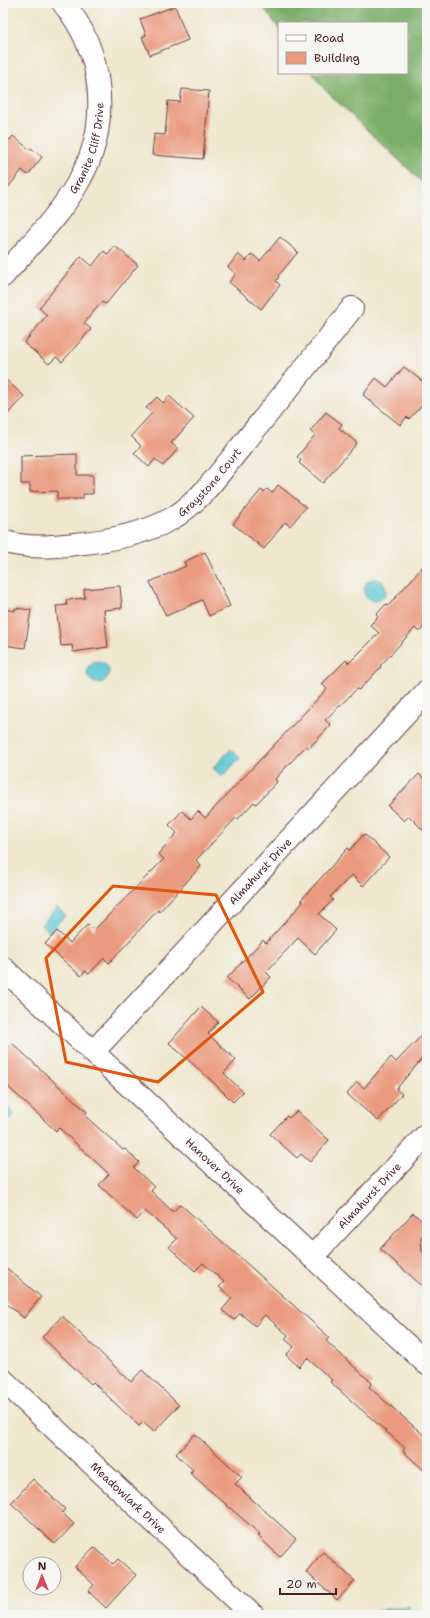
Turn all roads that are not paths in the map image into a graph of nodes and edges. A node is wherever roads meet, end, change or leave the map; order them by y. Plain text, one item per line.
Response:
1 (63, 3) edge
2 (3, 276) edge
3 (352, 308) dead end
4 (3, 541) edge
5 (427, 691) edge
6 (3, 968) edge
7 (93, 1052) junction
8 (427, 1134) edge
9 (312, 1257) junction
10 (427, 1364) edge
11 (3, 1380) edge
12 (254, 1615) edge

1 - 2 street, Granite Cliff Drive
3 - 4 street, Graystone Court
5 - 7 street, Almahurst Drive
6 - 7 street, Hanover Drive
7 - 9 street, Hanover Drive
8 - 9 street, Almahurst Drive
9 - 10 street, Hanover Drive
11 - 12 street, Meadowlark Drive

